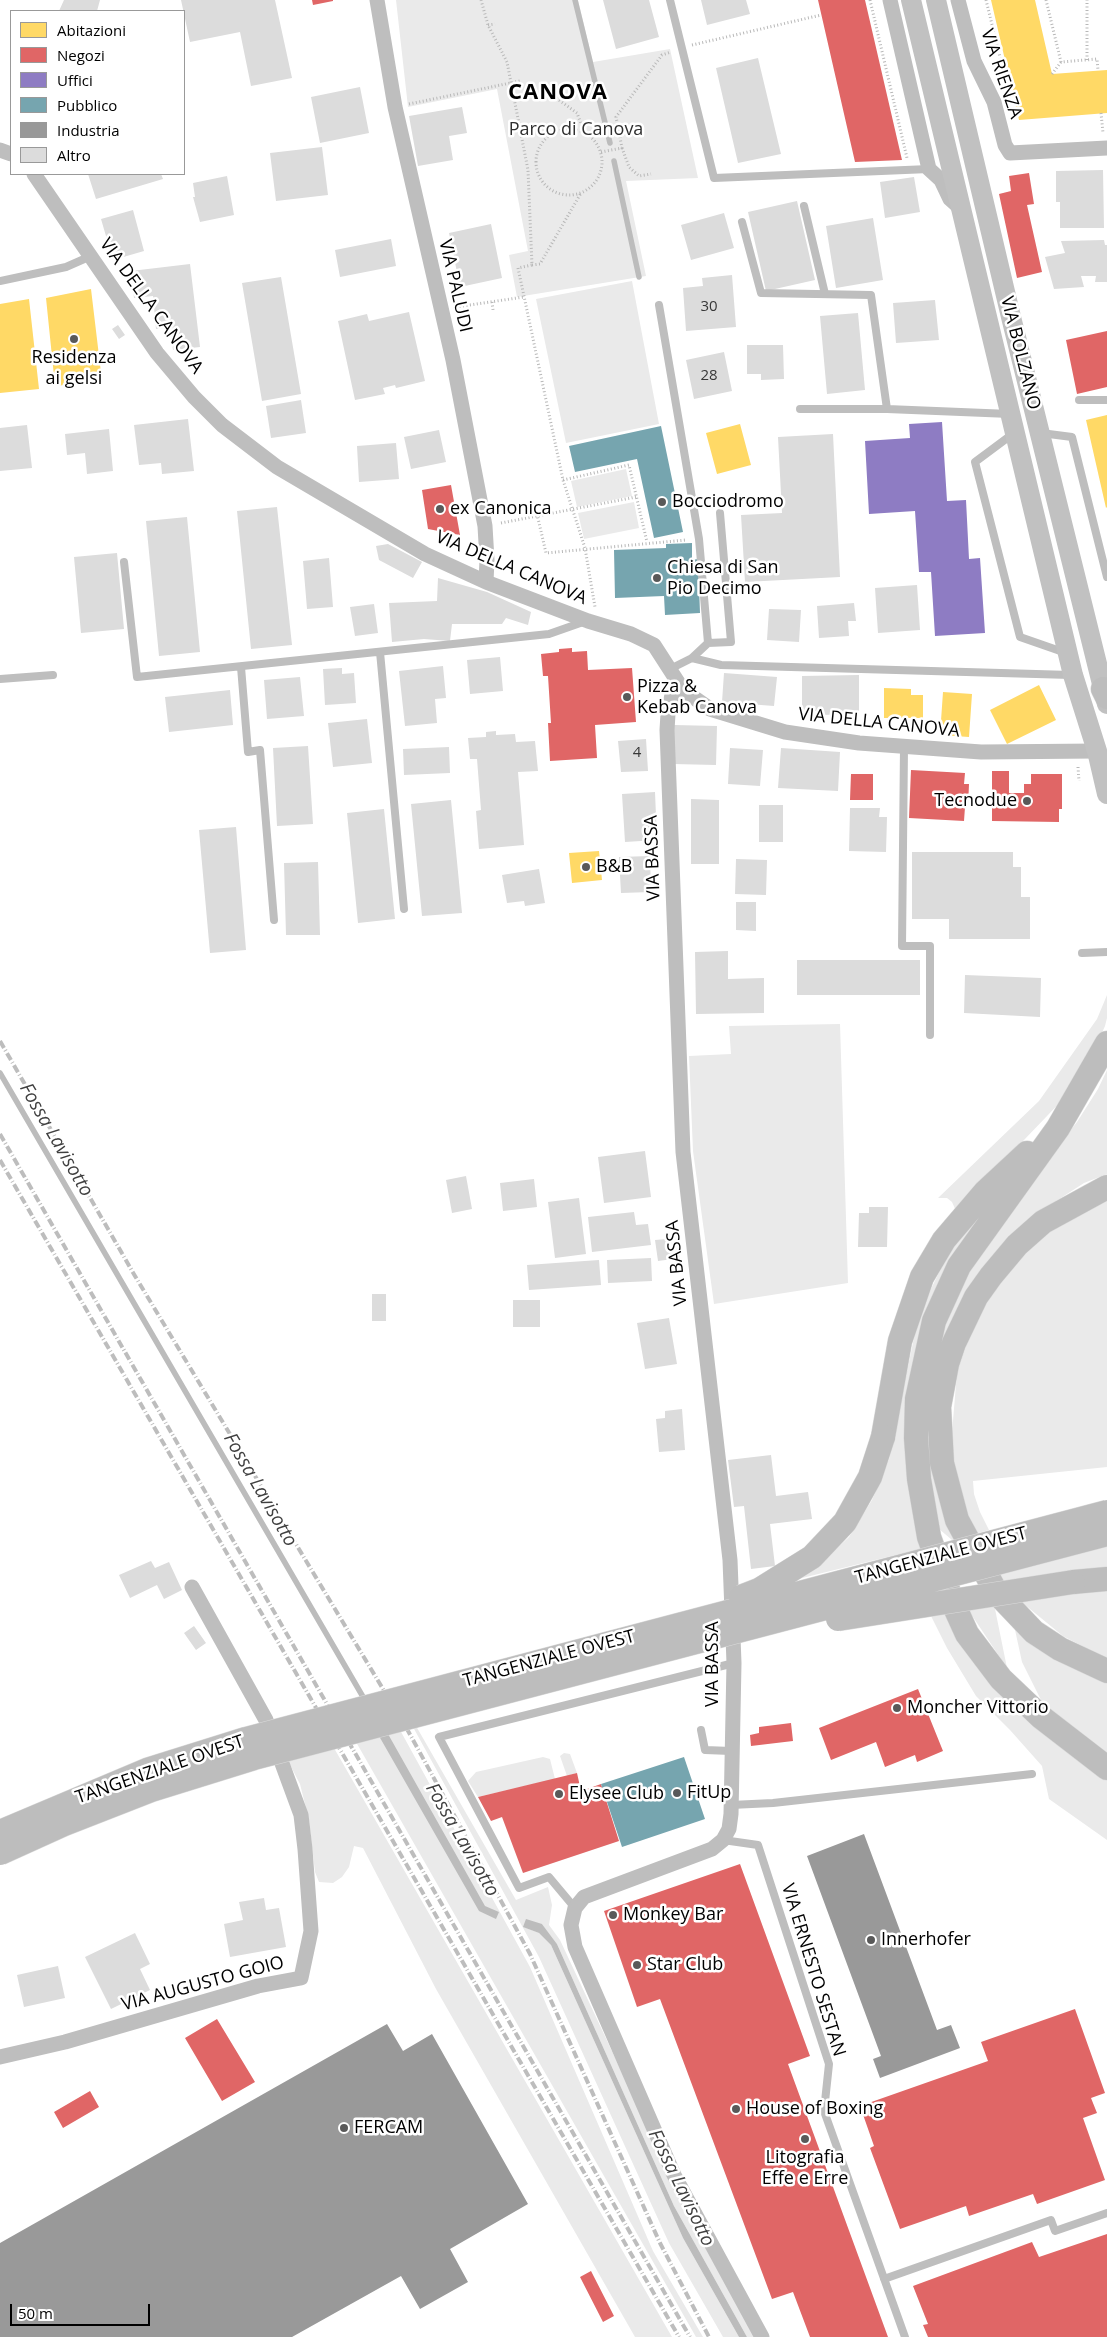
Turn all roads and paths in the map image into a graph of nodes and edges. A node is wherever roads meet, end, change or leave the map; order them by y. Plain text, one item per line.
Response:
1 (377, 0) edge
2 (482, 0) edge
3 (670, 0) edge
4 (870, 0) edge
5 (890, 0) edge
6 (911, 0) edge
7 (936, 0) edge
8 (958, 0) edge
9 (986, 0) edge
10 (1046, 0) edge
11 (1087, 0) edge
12 (821, 15) dead end
13 (495, 24) dead end
14 (488, 25) junction
15 (682, 47) junction
16 (1087, 60) junction
17 (1061, 62) junction
18 (1098, 70) dead end
19 (1052, 74) dead end
20 (520, 81) dead end
21 (511, 83) junction
22 (542, 88) dead end
23 (1009, 95) dead end
24 (404, 105) dead end
25 (584, 132) junction
26 (622, 148) junction
27 (1107, 148) edge
28 (601, 152) junction
29 (536, 169) junction
30 (929, 169) junction
31 (528, 170) junction
32 (910, 170) junction
33 (651, 174) dead end
34 (35, 175) edge
35 (581, 193) junction
36 (804, 206) dead end
37 (961, 209) junction
38 (742, 222) dead end
39 (91, 256) junction
40 (532, 265) junction
41 (0, 281) edge
42 (825, 294) junction
43 (524, 297) junction
44 (492, 302) junction
45 (659, 305) dead end
46 (455, 307) dead end
47 (494, 310) dead end
48 (1079, 400) dead end
49 (1107, 400) edge
50 (800, 409) dead end
51 (887, 409) junction
52 (1012, 423) junction
53 (1039, 432) junction
54 (563, 480) junction
55 (636, 497) junction
56 (572, 510) junction
57 (720, 513) dead end
58 (538, 515) junction
59 (495, 524) dead end
60 (699, 539) junction
61 (647, 542) junction
62 (585, 548) junction
63 (124, 562) dead end
64 (1107, 577) edge
65 (486, 582) junction
66 (591, 614) junction
67 (708, 644) junction
68 (380, 652) junction
69 (1069, 654) junction
70 (692, 658) junction
71 (241, 667) junction
72 (672, 674) junction
73 (53, 675) dead end
74 (1073, 675) junction
75 (0, 680) edge
76 (1106, 697) edge
77 (904, 747) junction
78 (1087, 752) junction
79 (1107, 794) edge
80 (404, 909) dead end
81 (274, 920) dead end
82 (1107, 952) edge
83 (1082, 953) dead end
84 (930, 1035) dead end
85 (1107, 1043) edge
86 (1058, 1128) junction
87 (1107, 1187) edge
88 (1107, 1512) edge
89 (1107, 1534) edge
90 (929, 1537) junction
91 (980, 1564) junction
92 (1107, 1579) edge
93 (192, 1587) dead end
94 (648, 1633) junction
95 (669, 1649) junction
96 (734, 1663) junction
97 (1107, 1671) edge
98 (701, 1730) dead end
99 (731, 1751) junction
100 (1107, 1768) edge
101 (1032, 1774) dead end
102 (732, 1805) junction
103 (0, 1832) edge
104 (723, 1840) junction
105 (0, 1853) edge
106 (575, 1908) junction
107 (0, 2057) edge
108 (1107, 2213) edge
109 (884, 2279) junction
110 (762, 2337) edge
111 (905, 2337) edge

1 - 65 street, VIA PALUDI
2 - 14 path
3 - 15 lane
4 - 32 path
5 - 30 street, VIA BOLZANO
6 - 37 main road, VIA BOLZANO
7 - 53 main road, VIA BOLZANO
8 - 27 street, VIA RIENZA
9 - 23 path
10 - 17 path
11 - 16 path
12 - 15 path
13 - 14 path
14 - 21 path
15 - 26 path
15 - 32 lane
16 - 17 path
16 - 18 path
17 - 19 path
20 - 21 path
21 - 24 path
21 - 31 path
22 - 25 path
25 - 28 path
25 - 29 path
26 - 28 path
26 - 33 path
28 - 35 path
29 - 31 path
29 - 35 path
30 - 32 lane
30 - 37 street, VIA BOLZANO
31 - 40 path
34 - 39 street, VIA DELLA CANOVA
35 - 40 path
36 - 42 lane
37 - 52 main road, VIA BOLZANO
38 - 42 lane
39 - 41 lane
39 - 65 street, VIA DELLA CANOVA
40 - 43 path
42 - 51 lane
43 - 44 path
43 - 54 path
44 - 46 path
44 - 47 path
45 - 60 lane
48 - 49 lane
50 - 51 lane, VIA BOLZANO
51 - 52 lane, VIA BOLZANO
52 - 69 main road, VIA BOLZANO
52 - 69 lane
53 - 64 lane
53 - 76 main road, VIA BOLZANO
54 - 55 path
54 - 56 path
55 - 56 path
55 - 61 path
56 - 58 path
56 - 62 path
57 - 67 lane
58 - 59 path
58 - 62 path
60 - 61 path
60 - 67 lane
61 - 62 path
62 - 66 path
63 - 71 lane
65 - 66 street, VIA DELLA CANOVA
66 - 68 lane
66 - 72 street, VIA DELLA CANOVA
67 - 70 lane
68 - 71 lane
68 - 80 lane
69 - 74 main road, VIA BOLZANO
70 - 72 lane
70 - 74 lane
71 - 81 lane
72 - 77 street, VIA DELLA CANOVA
72 - 96 street, VIA BASSA
73 - 75 lane
74 - 78 main road, VIA BOLZANO
77 - 78 street, VIA DELLA CANOVA
77 - 84 lane
78 - 79 main road, VIA BOLZANO
82 - 83 lane
85 - 86 highway
86 - 90 highway
86 - 94 highway, bridge
87 - 91 highway
88 - 94 highway, TANGENZIALE OVEST, bridge
89 - 95 highway, TANGENZIALE OVEST, bridge
90 - 91 highway
90 - 100 highway
91 - 97 highway
92 - 95 highway, bridge
93 - 107 street, VIA AUGUSTO GOIO
94 - 103 highway, TANGENZIALE OVEST, bridge
95 - 105 highway, TANGENZIALE OVEST, bridge
96 - 99 street, VIA BASSA
96 - 106 lane
98 - 99 lane
99 - 102 street, VIA BASSA
101 - 102 lane
102 - 104 street, VIA BASSA
104 - 106 street
104 - 109 lane, VIA ERNESTO SESTAN
106 - 110 street
108 - 109 lane
109 - 111 lane, VIA ERNESTO SESTAN

